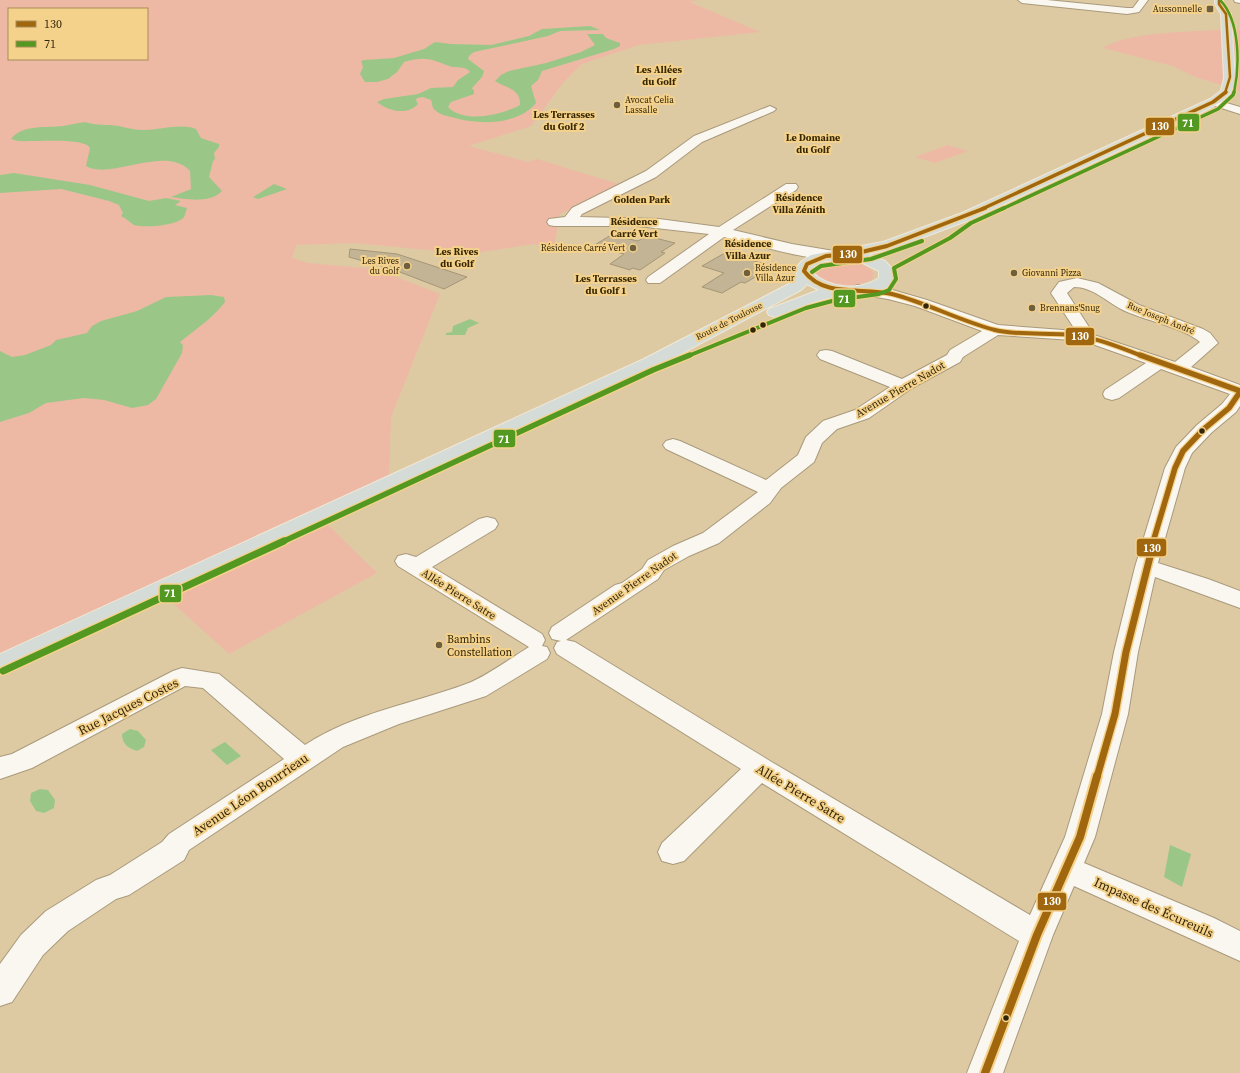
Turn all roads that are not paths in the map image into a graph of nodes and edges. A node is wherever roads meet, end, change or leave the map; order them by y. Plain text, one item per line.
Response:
1 (1022, 0) edge
2 (1144, 0) edge
3 (1219, 0) edge
4 (1209, 1) edge
5 (1225, 17) junction
6 (1213, 102) junction
7 (770, 109) dead end
8 (1240, 111) edge
9 (791, 187) dead end
10 (967, 216) junction
11 (569, 221) junction
12 (554, 222) dead end
13 (721, 232) junction
14 (769, 244) junction
15 (839, 255) junction
16 (805, 272) junction
17 (886, 272) junction
18 (654, 280) dead end
19 (851, 290) junction
20 (922, 303) junction
21 (995, 330) junction
22 (1086, 337) junction
23 (826, 355) dead end
24 (1160, 362) junction
25 (650, 363) junction
26 (1179, 368) junction
27 (904, 386) junction
28 (1240, 391) edge
29 (1112, 394) dead end
30 (673, 445) dead end
31 (769, 489) junction
32 (487, 524) dead end
33 (1146, 566) junction
34 (1240, 600) edge
35 (564, 640) junction
36 (536, 646) junction
37 (0, 664) edge
38 (308, 756) junction
39 (0, 768) edge
40 (760, 768) junction
41 (672, 852) dead end
42 (1066, 869) junction
43 (1036, 935) junction
44 (1240, 947) edge
45 (0, 991) edge
46 (985, 1073) edge

1 - 2 street
3 - 5 main road
4 - 5 main road
5 - 6 main road
6 - 8 street
6 - 10 main road
7 - 11 street
9 - 13 street
10 - 15 main road
10 - 17 main road
11 - 12 street
11 - 13 street
13 - 14 street
13 - 18 street
14 - 15 street
14 - 16 street
15 - 16 main road, Route de Toulouse
15 - 17 main road
16 - 19 main road
16 - 25 main road, Route de Toulouse
17 - 19 main road, Route de Toulouse
17 - 20 street
19 - 20 street
19 - 25 main road, Route de Toulouse
20 - 21 street
21 - 22 street
21 - 27 street, Avenue Pierre Nadot
22 - 24 street
22 - 26 street, Rue Joseph André
23 - 27 street
24 - 26 street
24 - 29 street
25 - 37 main road, Route de Toulouse
26 - 28 street
27 - 31 street, Avenue Pierre Nadot
28 - 33 street
30 - 31 street
31 - 35 street, Avenue Pierre Nadot
32 - 36 street, Allée Pierre Satre
33 - 34 street
33 - 42 street
35 - 36 street, Avenue Pierre Nadot
35 - 40 street, Allée Pierre Satre
36 - 38 street, Avenue Léon Bourrieau
38 - 39 street, Rue Jacques Costes
38 - 45 street, Avenue Léon Bourrieau
40 - 41 street
40 - 43 street, Allée Pierre Satre
42 - 43 street
42 - 44 street, Impasse des Écureuils
43 - 46 street

